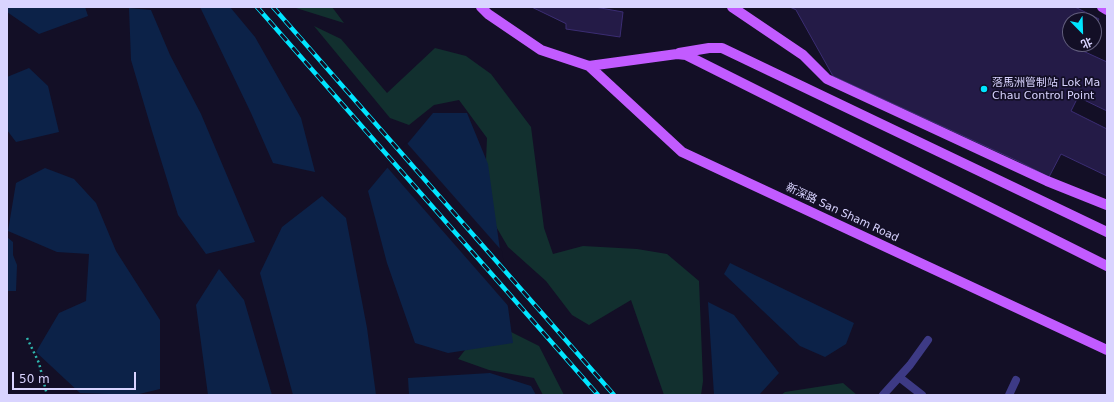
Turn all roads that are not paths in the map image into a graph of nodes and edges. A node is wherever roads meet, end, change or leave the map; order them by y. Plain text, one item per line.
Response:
1 (481, 7) edge
2 (732, 7) edge
3 (1102, 7) edge
4 (1107, 10) edge
5 (677, 54) junction
6 (589, 66) junction
7 (1107, 205) edge
8 (1107, 232) edge
9 (1107, 266) edge
10 (928, 340) dead end
11 (1107, 350) edge
12 (899, 377) junction
13 (1016, 380) dead end
14 (883, 395) edge
15 (922, 395) edge
16 (1009, 395) edge

1 - 6 main road, 新深路 San Sham Road
2 - 7 main road
3 - 4 main road
5 - 6 main road, 新深路 San Sham Road
5 - 8 main road, 新深路 San Sham Road
5 - 9 main road, 新深路 San Sham Road
6 - 11 main road, 新深路 San Sham Road
10 - 12 lane
12 - 14 lane
12 - 15 lane
13 - 16 lane

